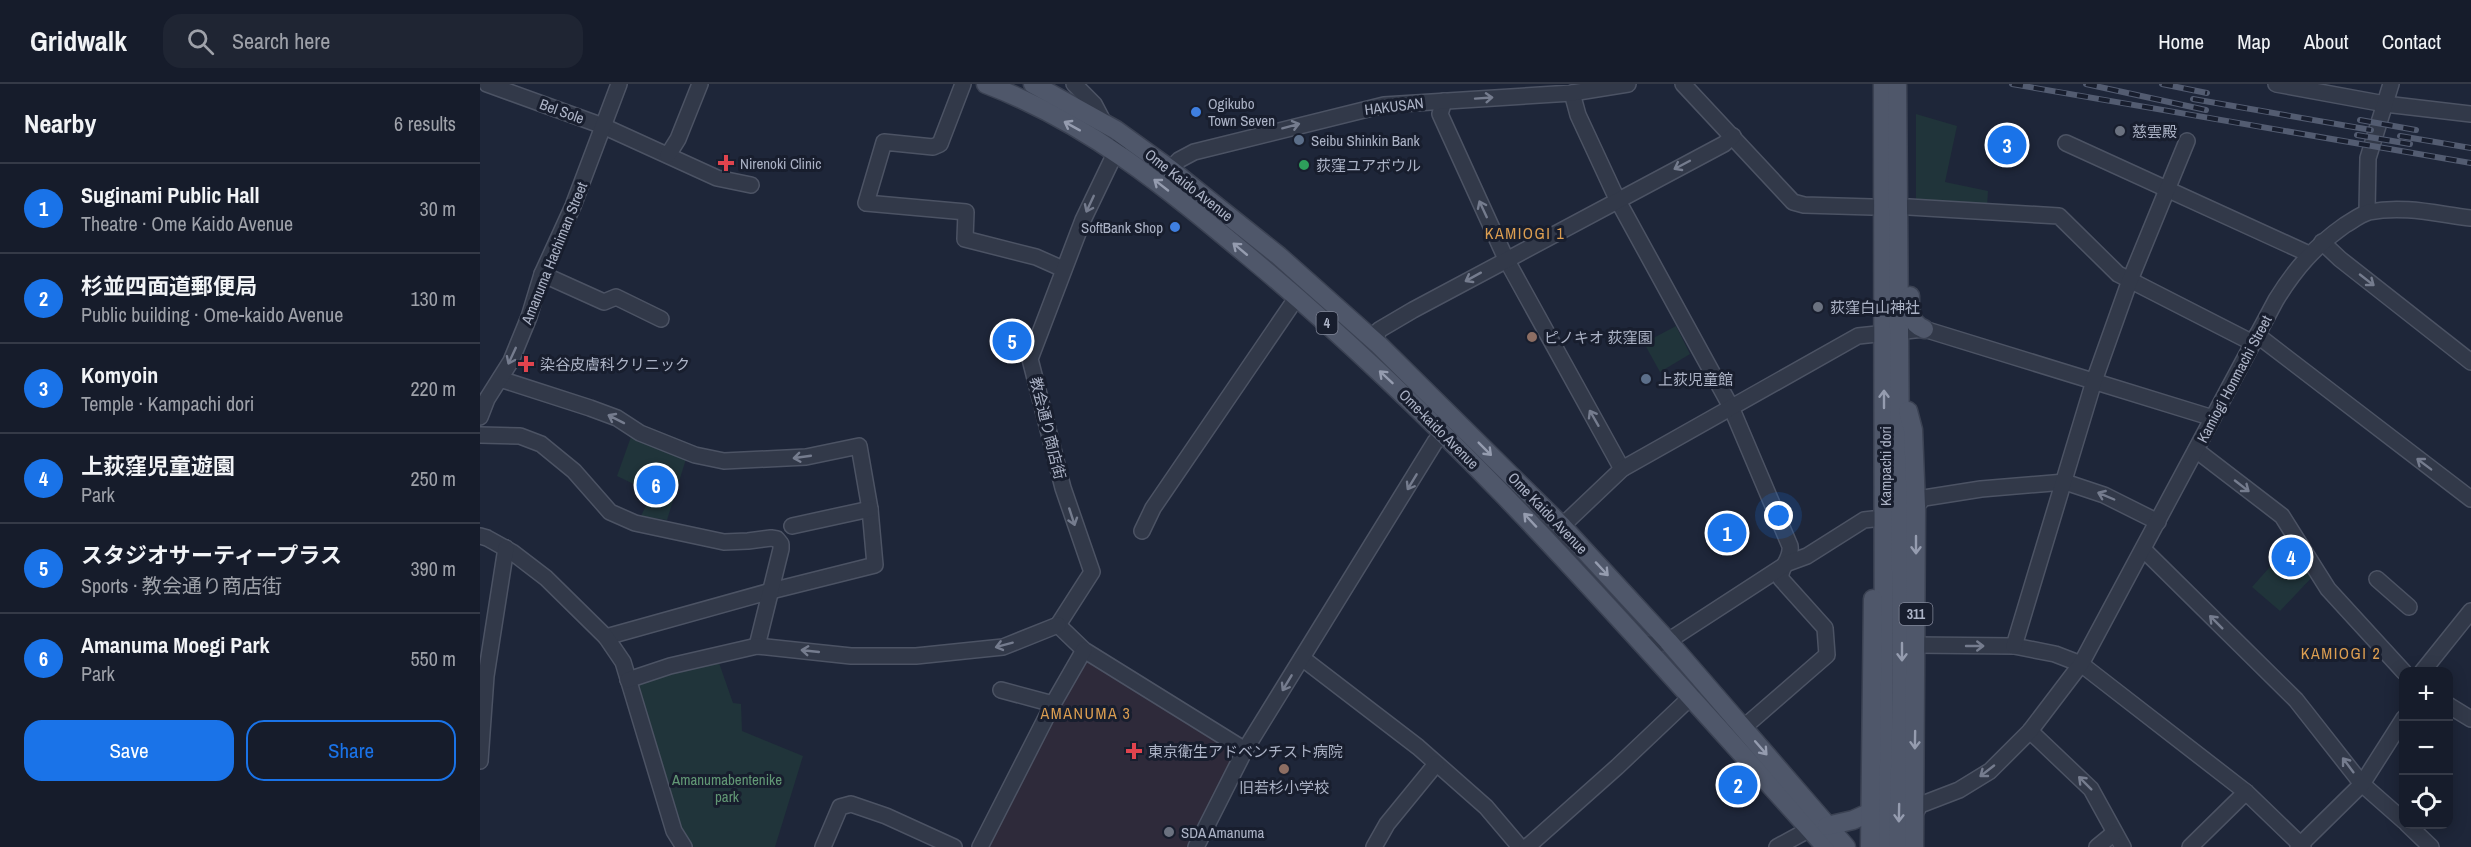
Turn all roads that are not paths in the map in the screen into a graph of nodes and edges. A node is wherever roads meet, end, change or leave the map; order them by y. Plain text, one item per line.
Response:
1 (487, 84) edge
2 (619, 84) edge
3 (700, 84) edge
4 (963, 84) edge
5 (986, 84) edge
6 (1033, 84) edge
7 (1074, 84) edge
8 (1628, 84) edge
9 (1683, 84) edge
10 (1871, 84) edge
11 (2276, 84) edge
12 (2391, 84) edge
13 (1897, 85) edge
14 (503, 87) edge
15 (1572, 93) junction
16 (1444, 101) junction
17 (2385, 104) junction
18 (2471, 114) edge
19 (603, 126) junction
20 (1110, 126) junction
21 (1732, 136) junction
22 (2187, 141) dead end
23 (2066, 143) dead end
24 (1117, 152) junction
25 (668, 155) junction
26 (1170, 169) junction
27 (752, 186) dead end
28 (2167, 190) junction
29 (1617, 199) junction
30 (1872, 207) junction
31 (1909, 207) junction
32 (2367, 212) junction
33 (2471, 218) edge
34 (2322, 242) junction
35 (2309, 254) junction
36 (1506, 259) junction
37 (1063, 269) junction
38 (542, 274) junction
39 (2130, 280) junction
40 (1297, 297) junction
41 (661, 319) dead end
42 (1924, 329) junction
43 (1892, 332) junction
44 (2255, 339) junction
45 (1379, 345) junction
46 (2471, 362) edge
47 (500, 379) junction
48 (2094, 381) junction
49 (1900, 384) junction
50 (1731, 406) junction
51 (1443, 408) junction
52 (480, 417) edge
53 (2213, 418) junction
54 (1443, 433) junction
55 (480, 435) edge
56 (2196, 450) junction
57 (1884, 458) junction
58 (1622, 469) junction
59 (2065, 482) junction
60 (2471, 499) edge
61 (1917, 506) junction
62 (870, 509) junction
63 (1873, 519) junction
64 (2158, 522) junction
65 (792, 526) dead end
66 (1563, 526) junction
67 (1142, 531) dead end
68 (480, 536) edge
69 (506, 548) junction
70 (2144, 550) junction
71 (1788, 563) junction
72 (2377, 579) dead end
73 (771, 591) junction
74 (2409, 607) dead end
75 (2471, 611) edge
76 (1061, 615) junction
77 (606, 637) junction
78 (1668, 640) junction
79 (1643, 643) junction
80 (1916, 645) junction
81 (757, 646) junction
82 (2014, 646) junction
83 (1083, 650) junction
84 (1302, 658) junction
85 (2081, 664) junction
86 (2399, 667) edge
87 (2426, 667) edge
88 (483, 675) edge
89 (628, 680) junction
90 (1001, 690) dead end
91 (1692, 696) junction
92 (1053, 704) junction
93 (2453, 708) edge
94 (2471, 719) edge
95 (2401, 721) edge
96 (1743, 728) junction
97 (2030, 731) junction
98 (1245, 750) junction
99 (480, 761) edge
100 (1436, 764) junction
101 (2362, 784) junction
102 (2246, 792) junction
103 (1871, 812) junction
104 (1914, 815) junction
105 (2399, 817) edge
106 (1818, 827) junction
107 (2411, 829) edge
108 (2114, 833) junction
109 (683, 846) edge
110 (826, 846) edge
111 (2300, 846) edge
112 (954, 847) edge
113 (980, 847) edge
114 (1196, 847) edge
115 (1374, 847) edge
116 (1520, 847) edge
117 (1527, 847) edge
118 (1777, 847) edge
119 (1826, 847) edge
120 (1846, 847) edge
121 (1870, 847) edge
122 (1884, 847) edge
123 (1898, 847) edge
124 (1914, 847) edge
125 (2097, 847) edge
126 (2123, 847) edge
127 (2190, 847) edge
128 (2431, 847) edge

1 - 14 street, Bel Sole
2 - 19 street, Amanuma Hachiman Street
3 - 25 street
4 - 37 street
24 -> 5 main road, Ome-kaido Avenue / 4
6 - 20 main road, 4
7 - 20 street
8 - 15 street, HAKUSAN
9 - 21 street
10 - 30 main road
11 - 17 street
12 - 17 street
13 - 31 main road
13 - 43 main road, Kampachi dori / 311
14 - 19 street, Bel Sole
16 -> 15 street, HAKUSAN
15 - 29 street
26 -> 16 street, HAKUSAN
36 -> 16 street
17 - 18 street
17 - 32 street
19 - 25 street, Bel Sole
19 - 38 street, Amanuma Hachiman Street
20 - 24 street
20 - 26 main road, Ome Kaido Avenue / 4
21 -> 29 street
21 - 30 street
22 - 28 street
23 - 28 street
24 -> 37 street, 教会通り商店街
40 -> 24 main road, Ome-kaido Avenue / 4
25 - 27 street, Bel Sole
26 - 45 main road, Ome Kaido Avenue / 4
28 - 35 street
28 - 39 street
29 - 36 street
29 - 50 street
30 - 43 main road
31 - 39 street
31 - 42 main road
32 - 33 street
32 - 34 street, Kamiogi Honmachi Street
34 - 35 street, Kamiogi Honmachi Street
34 -> 46 street
35 - 44 street, Kamiogi Honmachi Street
36 -> 45 street
58 -> 36 street
37 -> 76 street, 教会通り商店街
38 - 41 street
38 -> 47 street, Amanuma Hachiman Street
39 - 44 street
39 - 48 street
54 -> 40 main road, Ome-kaido Avenue / 4
40 - 67 street
42 - 43 street
42 - 48 street
43 - 49 main road, Kampachi dori / 311
43 - 50 street
57 -> 43 main road, Kampachi dori / 311
44 - 53 street, Kamiogi Honmachi Street
60 -> 44 street
45 - 51 main road, Ome Kaido Avenue / 4
47 - 52 street, Amanuma Hachiman Street
62 -> 47 street
48 - 53 street
48 - 59 street
49 - 61 main road, 311
49 -> 123 main road, Kampachi dori / 311
50 - 58 street
50 - 71 street
51 - 54 street
51 -> 66 main road, Ome Kaido Avenue / 4
53 - 56 street, Kamiogi Honmachi Street
79 -> 54 main road, Ome-kaido Avenue / 4
54 -> 84 street
55 - 73 street
56 - 64 street, Kamiogi Honmachi Street
56 -> 86 street
57 - 63 main road, 311
57 - 122 main road, Kampachi dori / 311
58 - 66 street
59 - 61 street
64 -> 59 street
59 - 82 street
61 -> 80 main road, 311
62 - 65 street
62 - 73 street
63 - 71 street
63 - 103 main road, 311
64 - 70 street, Kamiogi Honmachi Street
66 -> 78 main road, Ome Kaido Avenue / 4
68 - 69 street
69 - 77 street
69 - 88 street
70 - 85 street, Kamiogi Honmachi Street
101 -> 70 street
71 - 78 street
71 - 96 street
72 - 74 street
73 - 77 street
73 - 81 street
75 - 87 street
76 -> 81 street
76 - 83 street
77 - 89 street
78 - 79 street
78 - 96 main road, Ome Kaido Avenue / 4
79 - 91 main road, Ome-kaido Avenue / 4
80 -> 82 street
80 -> 104 main road, 311
81 - 89 street
82 - 85 street
83 - 92 street
83 - 98 street
84 -> 98 street
84 - 100 street
85 - 97 street, Kamiogi Honmachi Street
85 - 102 street
88 - 99 street
89 - 109 street
90 - 92 street
91 - 106 main road, Ome-kaido Avenue / 4
91 - 117 street
92 - 113 street
93 - 94 street
95 - 101 street
96 -> 106 main road, Ome Kaido Avenue / 4
97 -> 104 street, Kamiogi Honmachi Street
108 -> 97 street
98 - 114 street
100 - 115 street
100 - 116 street
101 - 105 street
101 - 111 street
102 - 111 street
102 - 127 street
103 - 106 main road
103 - 121 main road, 311
104 - 124 main road, 311
106 - 118 street
106 - 119 main road, Ome-kaido Avenue / 4
106 - 120 main road, Ome Kaido Avenue / 4
107 - 128 street
108 - 125 street
108 - 126 street
110 - 112 street

